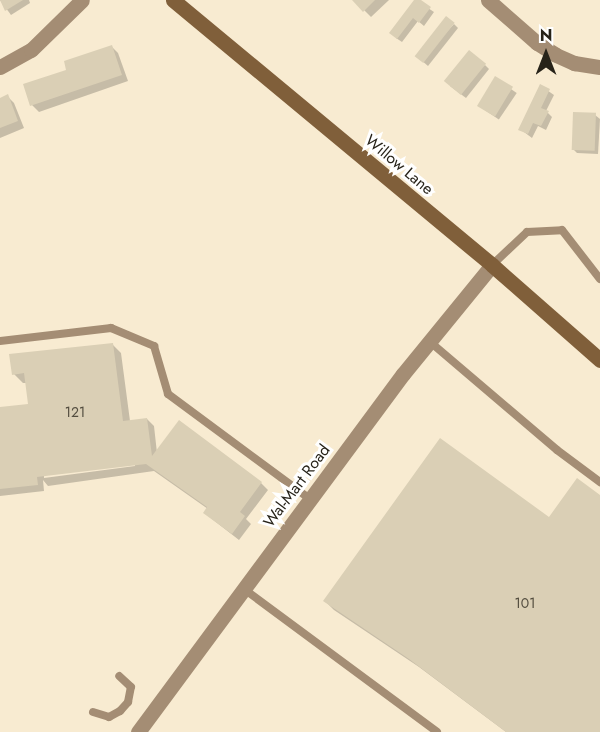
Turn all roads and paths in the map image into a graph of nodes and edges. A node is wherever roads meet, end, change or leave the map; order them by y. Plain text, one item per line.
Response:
1 (82, 0) edge
2 (173, 0) edge
3 (491, 1) edge
4 (0, 67) edge
5 (600, 67) edge
6 (492, 265) junction
7 (600, 279) edge
8 (0, 341) edge
9 (429, 341) junction
10 (600, 360) edge
11 (600, 482) edge
12 (310, 499) junction
13 (244, 589) junction
14 (119, 676) dead end
15 (93, 712) dead end
16 (138, 732) edge
17 (437, 732) edge

1 - 4 street
2 - 6 street, Willow Lane
3 - 5 street
6 - 7 lane
6 - 9 street, Wal-Mart Road
6 - 10 street, Willow Lane
8 - 12 lane
9 - 11 lane
9 - 12 street, Wal-Mart Road
12 - 13 street, Wal-Mart Road
13 - 16 street, Wal-Mart Road
13 - 17 lane
14 - 15 lane

